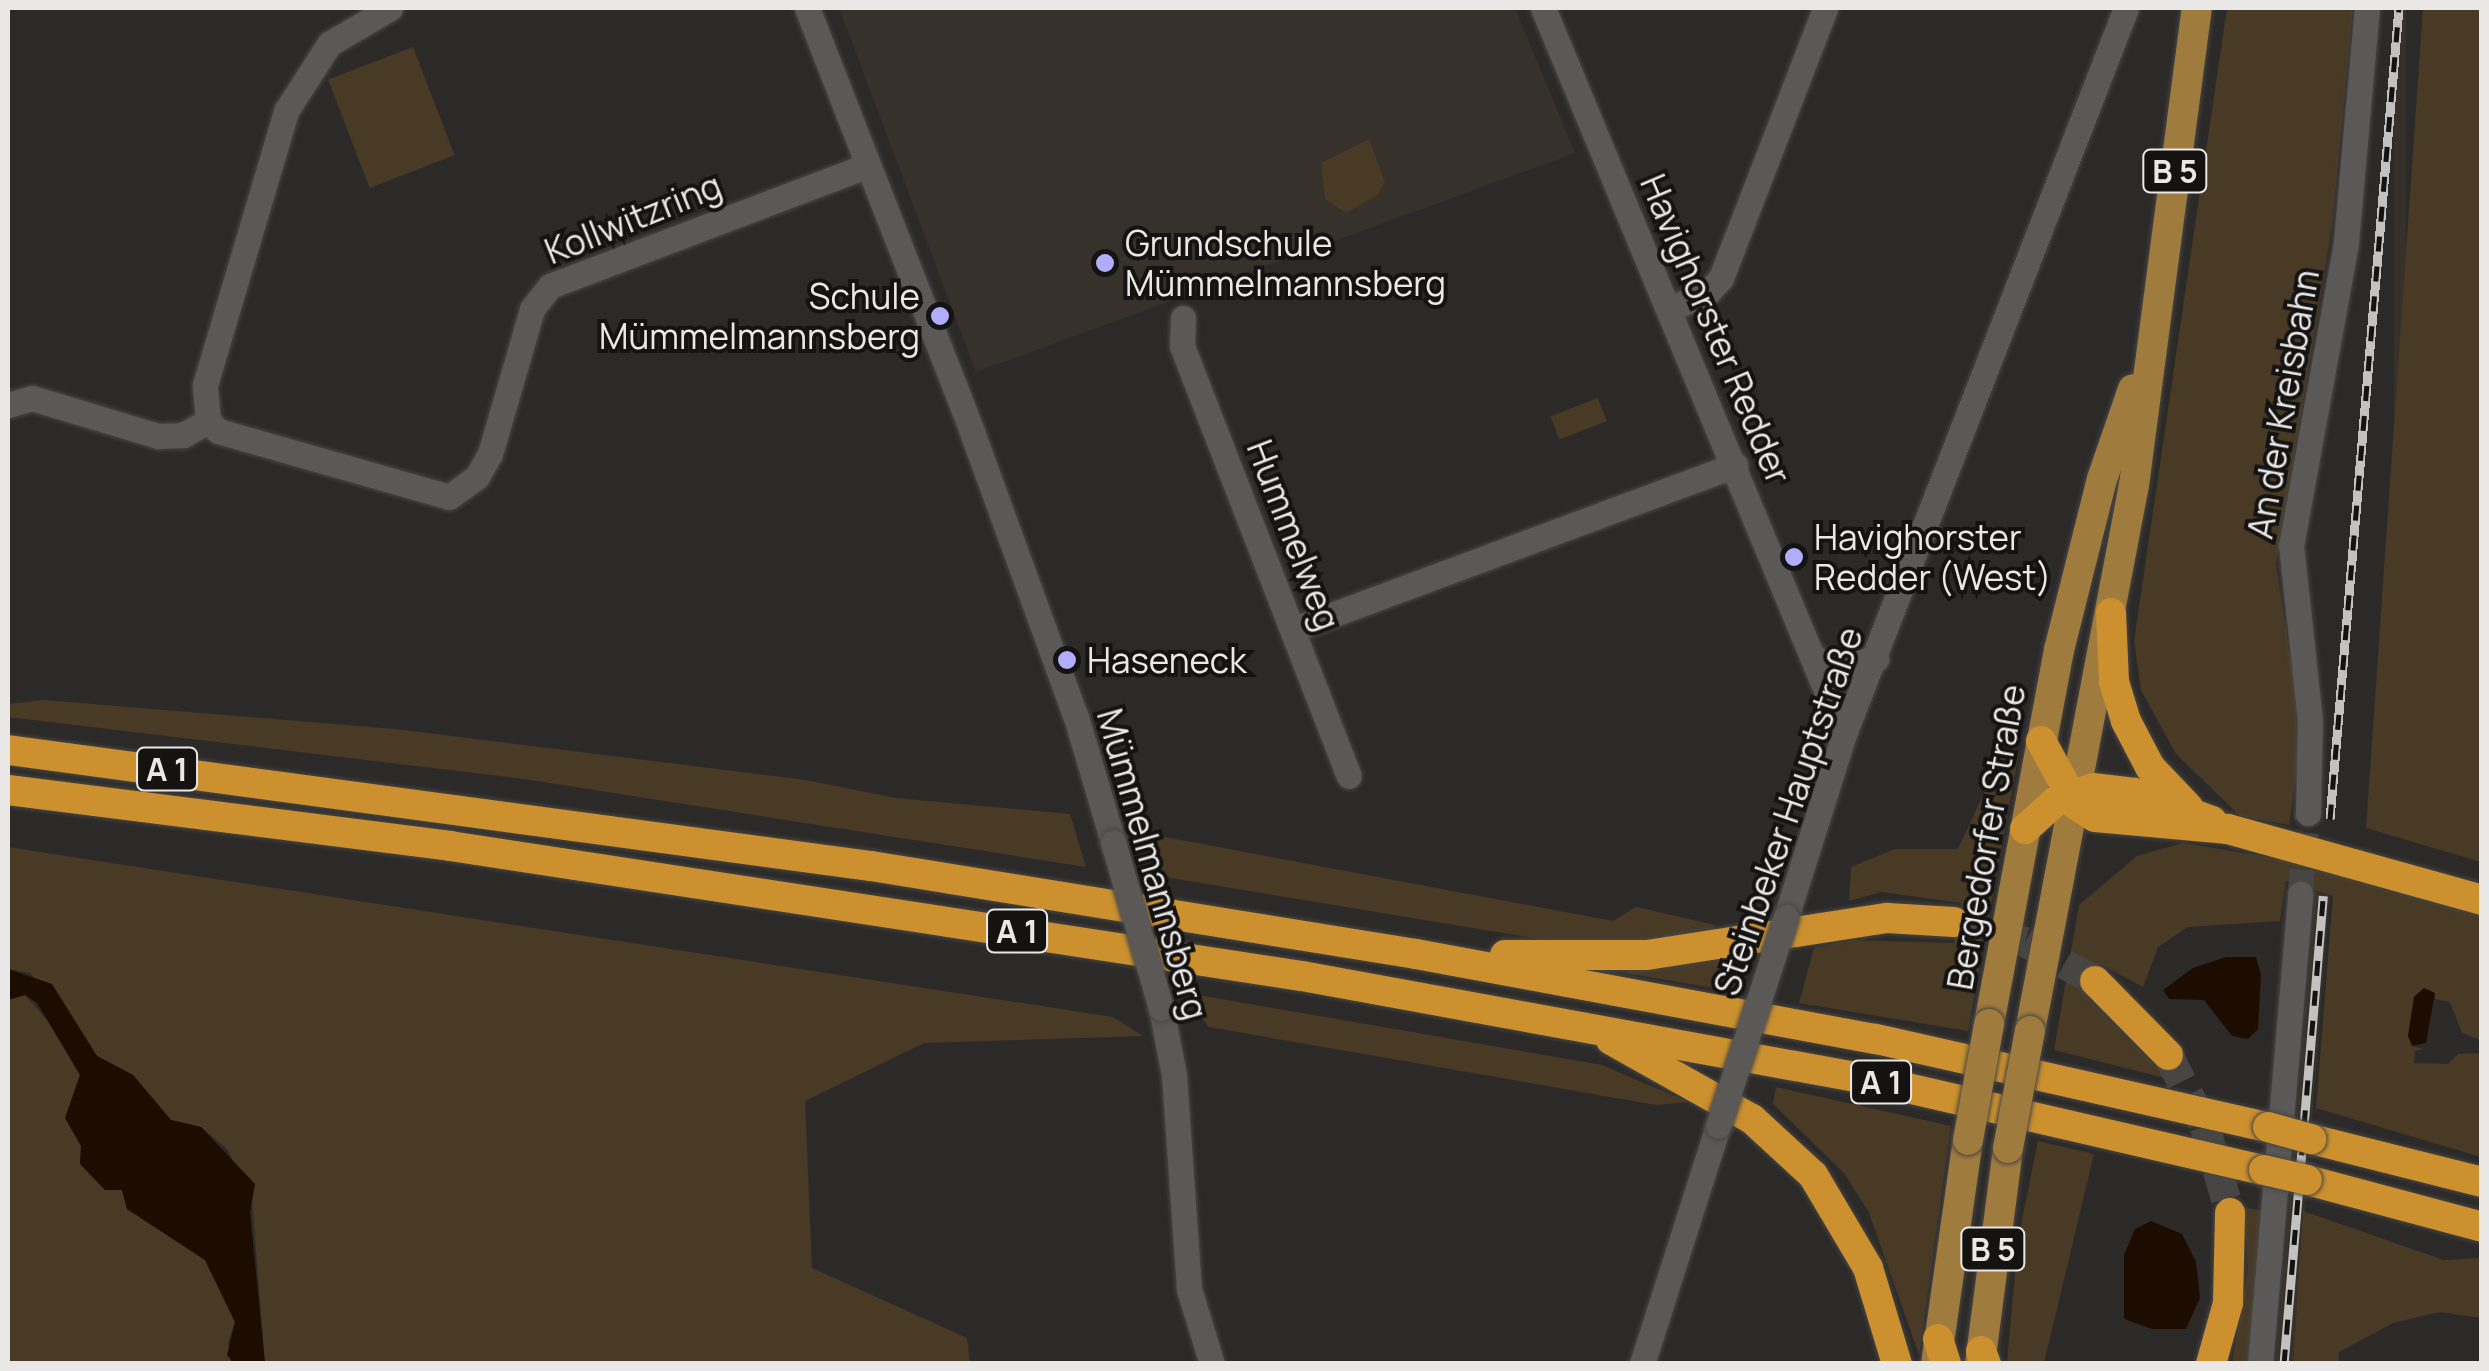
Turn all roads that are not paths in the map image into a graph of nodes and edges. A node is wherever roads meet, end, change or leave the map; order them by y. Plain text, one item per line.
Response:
1 (390, 8) edge
2 (807, 8) edge
3 (1543, 8) edge
4 (1825, 8) edge
5 (2126, 8) edge
6 (2197, 8) edge
7 (2367, 8) edge
8 (868, 164) junction
9 (1670, 310) junction
10 (1182, 318) dead end
11 (2151, 334) junction
12 (8, 404) edge
13 (208, 420) junction
14 (1736, 465) junction
15 (2110, 614) junction
16 (1294, 628) junction
17 (1814, 658) junction
18 (1876, 659) junction
19 (1844, 734) junction
20 (2041, 740) junction
21 (8, 750) edge
22 (1349, 776) dead end
23 (8, 790) edge
24 (2075, 797) junction
25 (2190, 809) junction
26 (2308, 813) tunnel mouth
27 (2228, 829) junction
28 (2024, 830) junction
29 (2300, 894) tunnel mouth
30 (2482, 900) edge
31 (1954, 922) tunnel mouth
32 (1416, 954) junction
33 (2095, 981) tunnel mouth
34 (1582, 1025) junction
35 (2168, 1055) tunnel mouth
36 (2482, 1182) edge
37 (2230, 1212) tunnel mouth
38 (2482, 1227) edge
39 (1940, 1355) edge
40 (1982, 1359) edge
41 (1212, 1364) edge
42 (1642, 1364) edge
43 (1897, 1364) edge
44 (2212, 1364) edge
45 (2260, 1364) edge

1 - 13 street
2 - 8 street, Mümmelmannsberg
3 - 9 street, Havighorster Redder
4 - 9 street
5 - 18 street, Steinbeker Hauptstraße
6 - 11 main road, Bergedorfer Straße / B 5
7 - 26 street, An der Kreisbahn
8 - 13 street, Kollwitzring
8 - 41 street, Mümmelmannsberg, bridge
9 - 14 street, Havighorster Redder
10 - 16 street, Hummelweg
11 - 15 main road, Bergedorfer Straße / B 5
11 - 20 main road, Bergedorfer Straße / B 5
12 - 13 street
14 - 16 street
14 - 17 street, Havighorster Redder
15 - 24 main road, Bergedorfer Straße / B 5
15 - 25 highway
16 - 22 street, Hummelweg
17 - 18 street
17 - 19 street, Havighorster Redder
18 - 19 street, Steinbeker Hauptstraße
19 - 42 street, Steinbeker Hauptstraße, bridge
20 - 24 highway
20 - 28 main road, Bergedorfer Straße / B 5
21 - 32 highway, A 1
23 - 34 highway, A 1
24 - 25 highway
24 - 27 highway
24 - 28 highway
24 - 40 main road, Bergedorfer Straße / B 5, bridge
25 - 27 highway
27 - 30 highway
28 - 39 main road, Bergedorfer Straße / B 5, bridge
29 - 45 street
31 - 32 highway
32 - 36 highway, A 1, bridge
33 - 35 highway
34 - 38 highway, A 1, bridge
34 - 43 highway
37 - 44 highway

